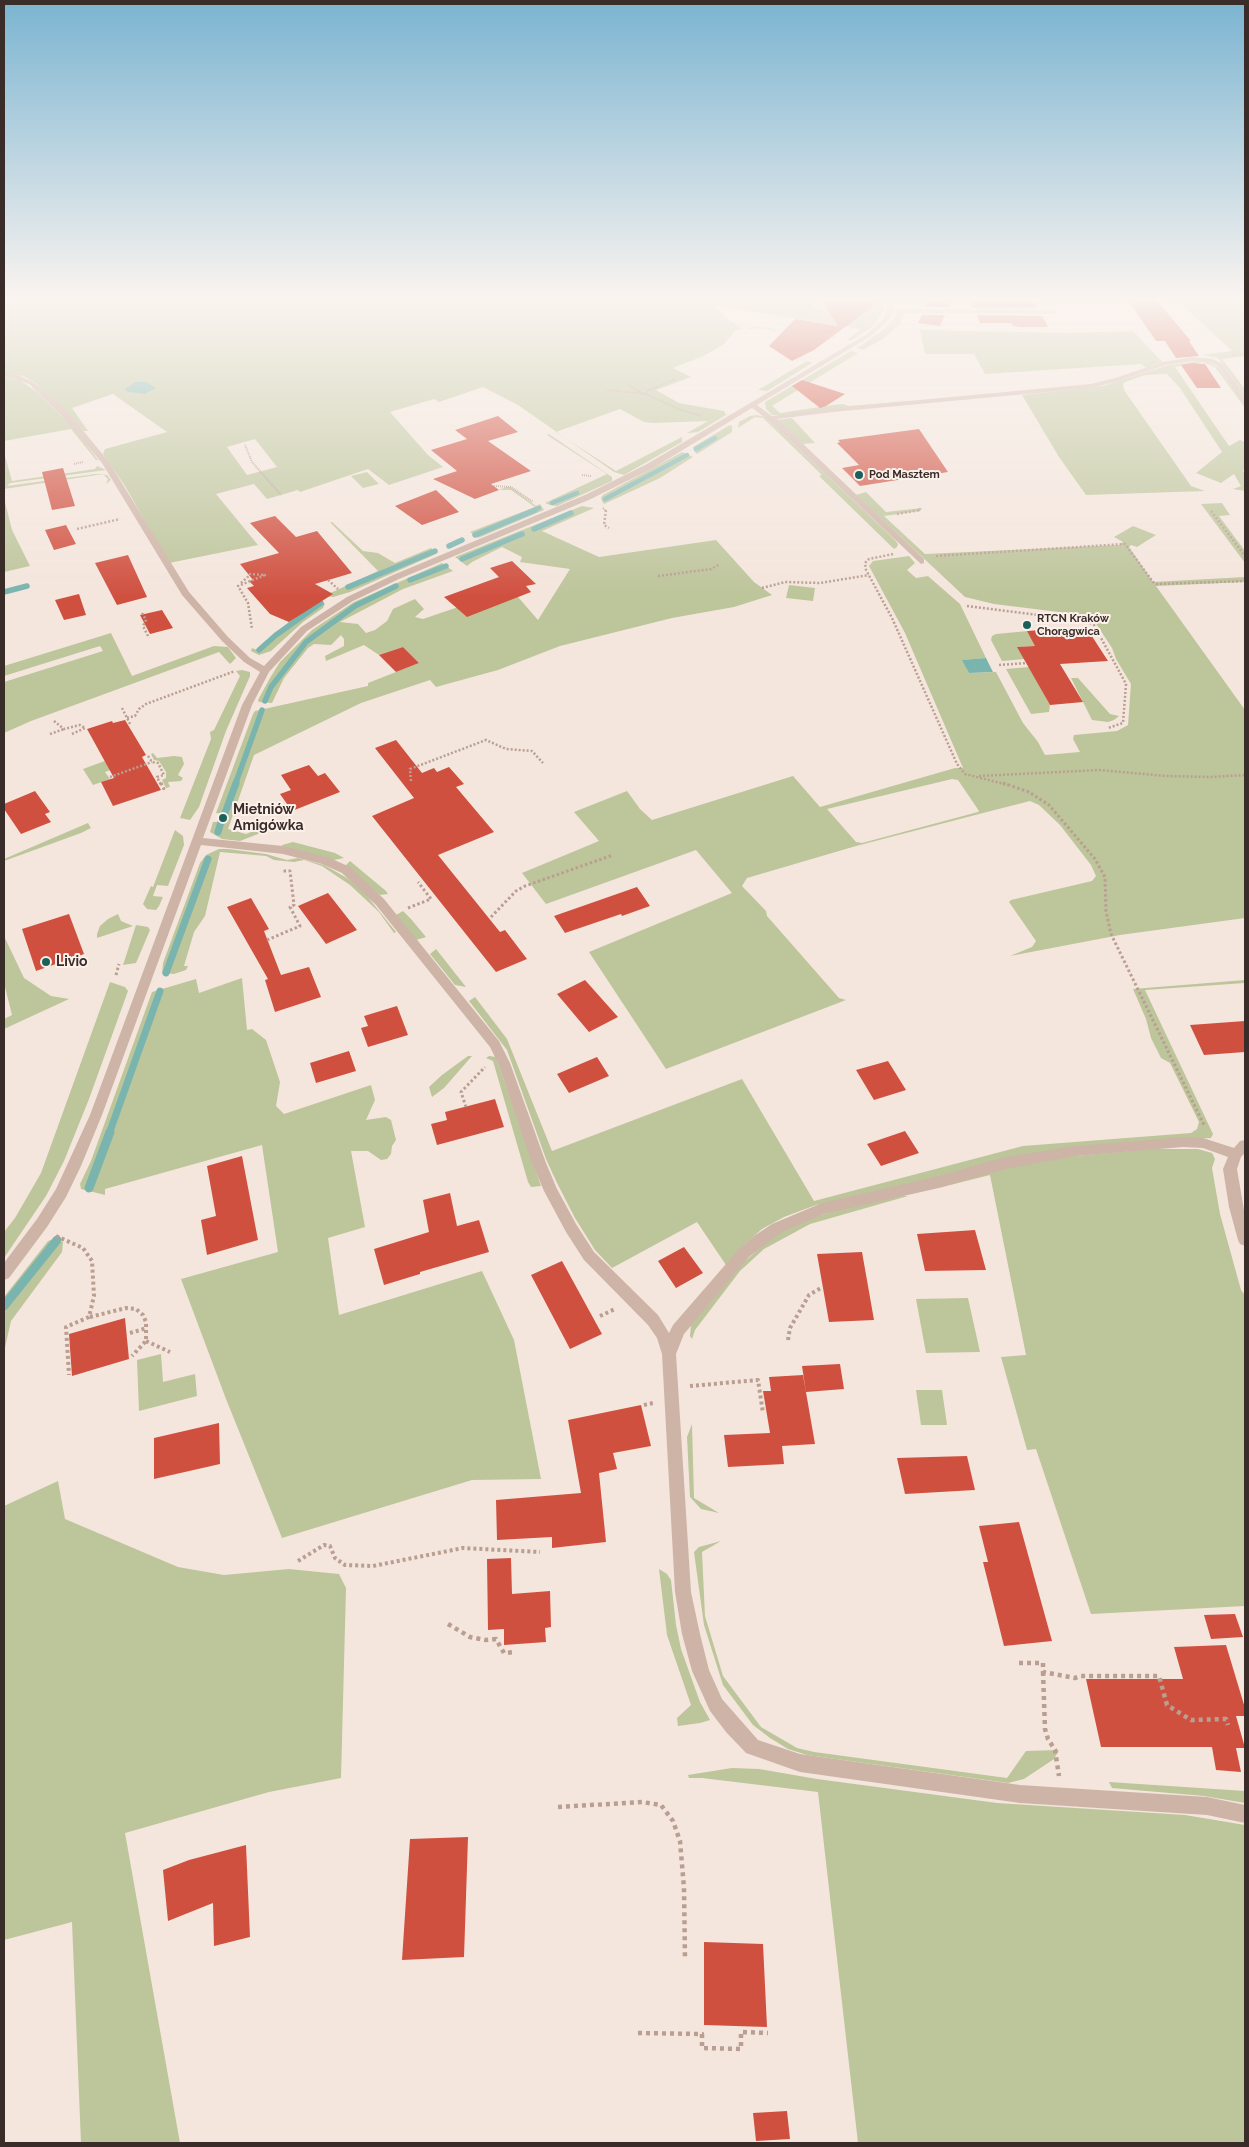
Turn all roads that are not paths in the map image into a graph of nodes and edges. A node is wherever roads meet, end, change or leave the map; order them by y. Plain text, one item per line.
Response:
1 (46, 396) edge
2 (767, 396) edge
3 (981, 396) edge
4 (752, 405) junction
5 (771, 418) junction
6 (919, 560) road end
7 (265, 671) junction
8 (196, 840) junction
9 (1240, 1149) edge
10 (1245, 1240) edge
11 (4, 1274) edge
12 (669, 1354) junction
13 (1245, 1814) edge

1 - 7 street
2 - 4 street
3 - 5 street
4 - 5 street
4 - 7 street
5 - 6 street
7 - 8 street
8 - 11 street
8 - 12 street
9 - 10 street
9 - 12 street
12 - 13 street

